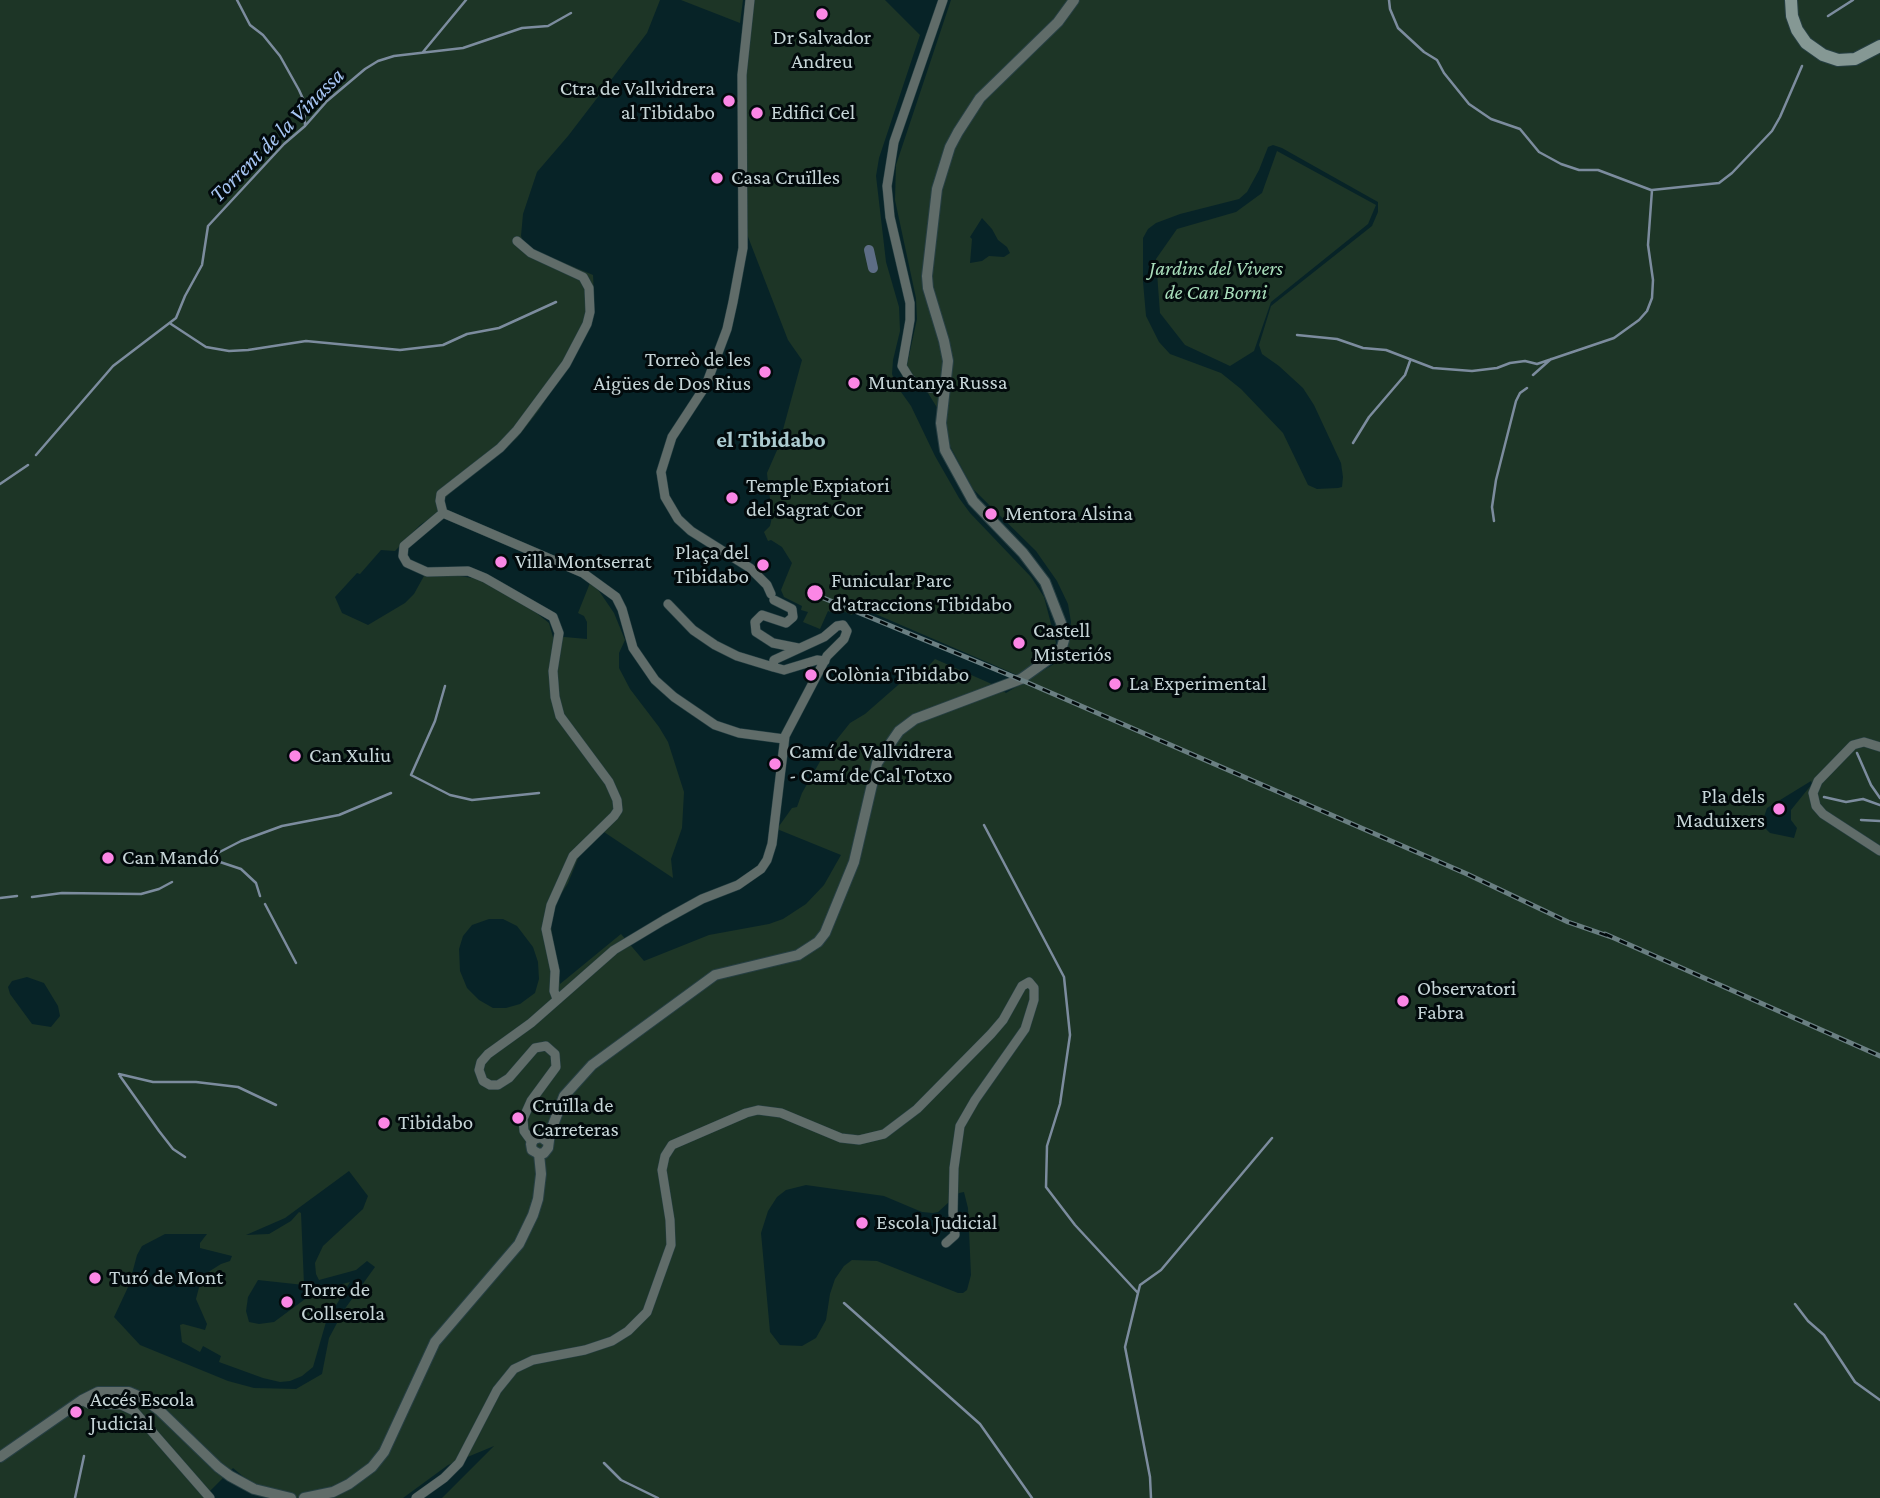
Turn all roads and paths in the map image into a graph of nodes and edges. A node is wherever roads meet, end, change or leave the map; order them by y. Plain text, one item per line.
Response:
1 (750, 0) edge
2 (943, 0) edge
3 (1073, 0) edge
4 (1791, 0) edge
5 (1797, 0) edge
6 (1880, 39) edge
7 (1880, 46) edge
8 (517, 242) dead end
9 (946, 386) junction
10 (443, 513) junction
11 (668, 604) dead end
12 (800, 648) junction
13 (825, 661) junction
14 (773, 667) junction
15 (784, 739) junction
16 (1880, 747) edge
17 (1880, 851) edge
18 (557, 999) junction
19 (532, 1142) junction
20 (548, 1142) junction
21 (539, 1154) junction
22 (946, 1244) dead end
23 (82, 1400) junction
24 (0, 1457) edge
25 (210, 1498) edge
26 (291, 1498) edge
27 (304, 1498) edge
28 (416, 1498) edge

1 - 12 street
2 - 9 street
3 - 9 street
4 - 7 main road
5 - 6 main road
8 - 10 street
9 - 20 street
10 - 15 street
10 - 18 street
11 - 14 street
12 - 13 street
12 - 14 street
13 - 14 street
13 - 15 street
15 - 18 street
16 - 17 street
18 - 19 street
19 - 20 street
19 - 21 street
20 - 21 street
21 - 27 street
22 - 28 street
23 - 24 street
23 - 25 street
23 - 26 street

